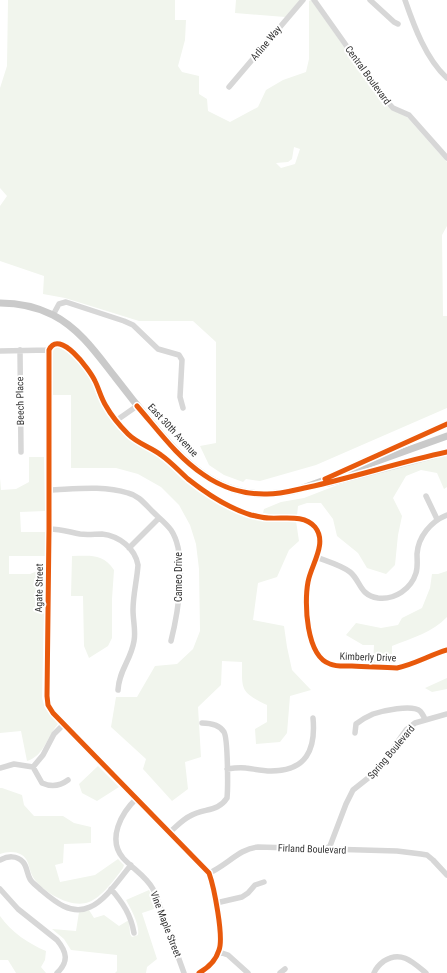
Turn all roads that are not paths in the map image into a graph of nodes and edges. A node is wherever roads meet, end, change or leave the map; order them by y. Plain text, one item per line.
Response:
1 (303, 0) edge
2 (314, 0) edge
3 (370, 0) edge
4 (405, 0) edge
5 (398, 24) dead end
6 (447, 78) edge
7 (229, 87) dead end
8 (447, 158) edge
9 (0, 304) edge
10 (53, 315) junction
11 (0, 350) edge
12 (20, 350) junction
13 (49, 350) junction
14 (137, 406) junction
15 (183, 408) dead end
16 (117, 420) junction
17 (447, 424) edge
18 (447, 436) edge
19 (20, 452) dead end
20 (447, 452) edge
21 (318, 483) junction
22 (303, 488) junction
23 (49, 490) junction
24 (426, 496) dead end
25 (447, 515) edge
26 (159, 518) junction
27 (437, 519) junction
28 (49, 529) junction
29 (129, 548) junction
30 (316, 557) junction
31 (171, 641) dead end
32 (447, 650) edge
33 (118, 690) dead end
34 (447, 714) edge
35 (313, 718) dead end
36 (425, 719) junction
37 (202, 723) dead end
38 (64, 724) junction
39 (355, 733) dead end
40 (33, 767) junction
41 (0, 768) edge
42 (227, 769) junction
43 (68, 780) dead end
44 (137, 798) junction
45 (170, 832) junction
46 (325, 850) junction
47 (0, 860) edge
48 (131, 865) junction
49 (210, 873) junction
50 (447, 875) edge
51 (264, 882) dead end
52 (0, 889) edge
53 (111, 889) junction
54 (216, 903) junction
55 (134, 933) dead end
56 (219, 952) junction
57 (57, 973) edge
58 (184, 973) edge
59 (199, 973) edge
60 (248, 973) edge
61 (374, 973) edge
62 (426, 973) edge

1 - 7 street, Arline Way
2 - 8 street, Central Boulevard
3 - 5 street
4 - 6 street
9 - 10 main road, East 30th Avenue
10 - 14 main road, East 30th Avenue
10 - 15 street
11 - 12 street
12 - 13 street
12 - 19 street, Beech Place
13 - 16 street
13 - 23 street, Agate Street
14 - 16 street
14 - 22 main road, East 30th Avenue
16 - 30 street, Kimberly Drive
17 - 21 main road
18 - 21 main road, East 30th Avenue
20 - 22 main road
21 - 22 main road, East 30th Avenue
23 - 26 street, Cameo Drive
23 - 28 street, Agate Street
24 - 27 street
25 - 27 street
26 - 29 street
26 - 31 street, Cameo Drive
27 - 30 street
28 - 29 street
28 - 38 street, Agate Street
29 - 33 street
30 - 32 street, Kimberly Drive
34 - 36 street, Spring Boulevard
35 - 42 street
36 - 39 street, Spring Boulevard
36 - 46 street, Spring Boulevard
37 - 42 street
38 - 40 street
38 - 44 street, Agate Street
40 - 41 street
40 - 43 street
42 - 45 street
44 - 45 street, Agate Street
44 - 48 street, Vine Maple Street
45 - 49 street, Agate Street
46 - 49 street, Firland Boulevard
46 - 50 street, Firland Boulevard
47 - 53 street
48 - 53 street
48 - 58 street, Vine Maple Street
49 - 54 street
51 - 54 street
52 - 57 street
53 - 55 street
54 - 56 street
56 - 59 street
56 - 60 street
61 - 62 street

